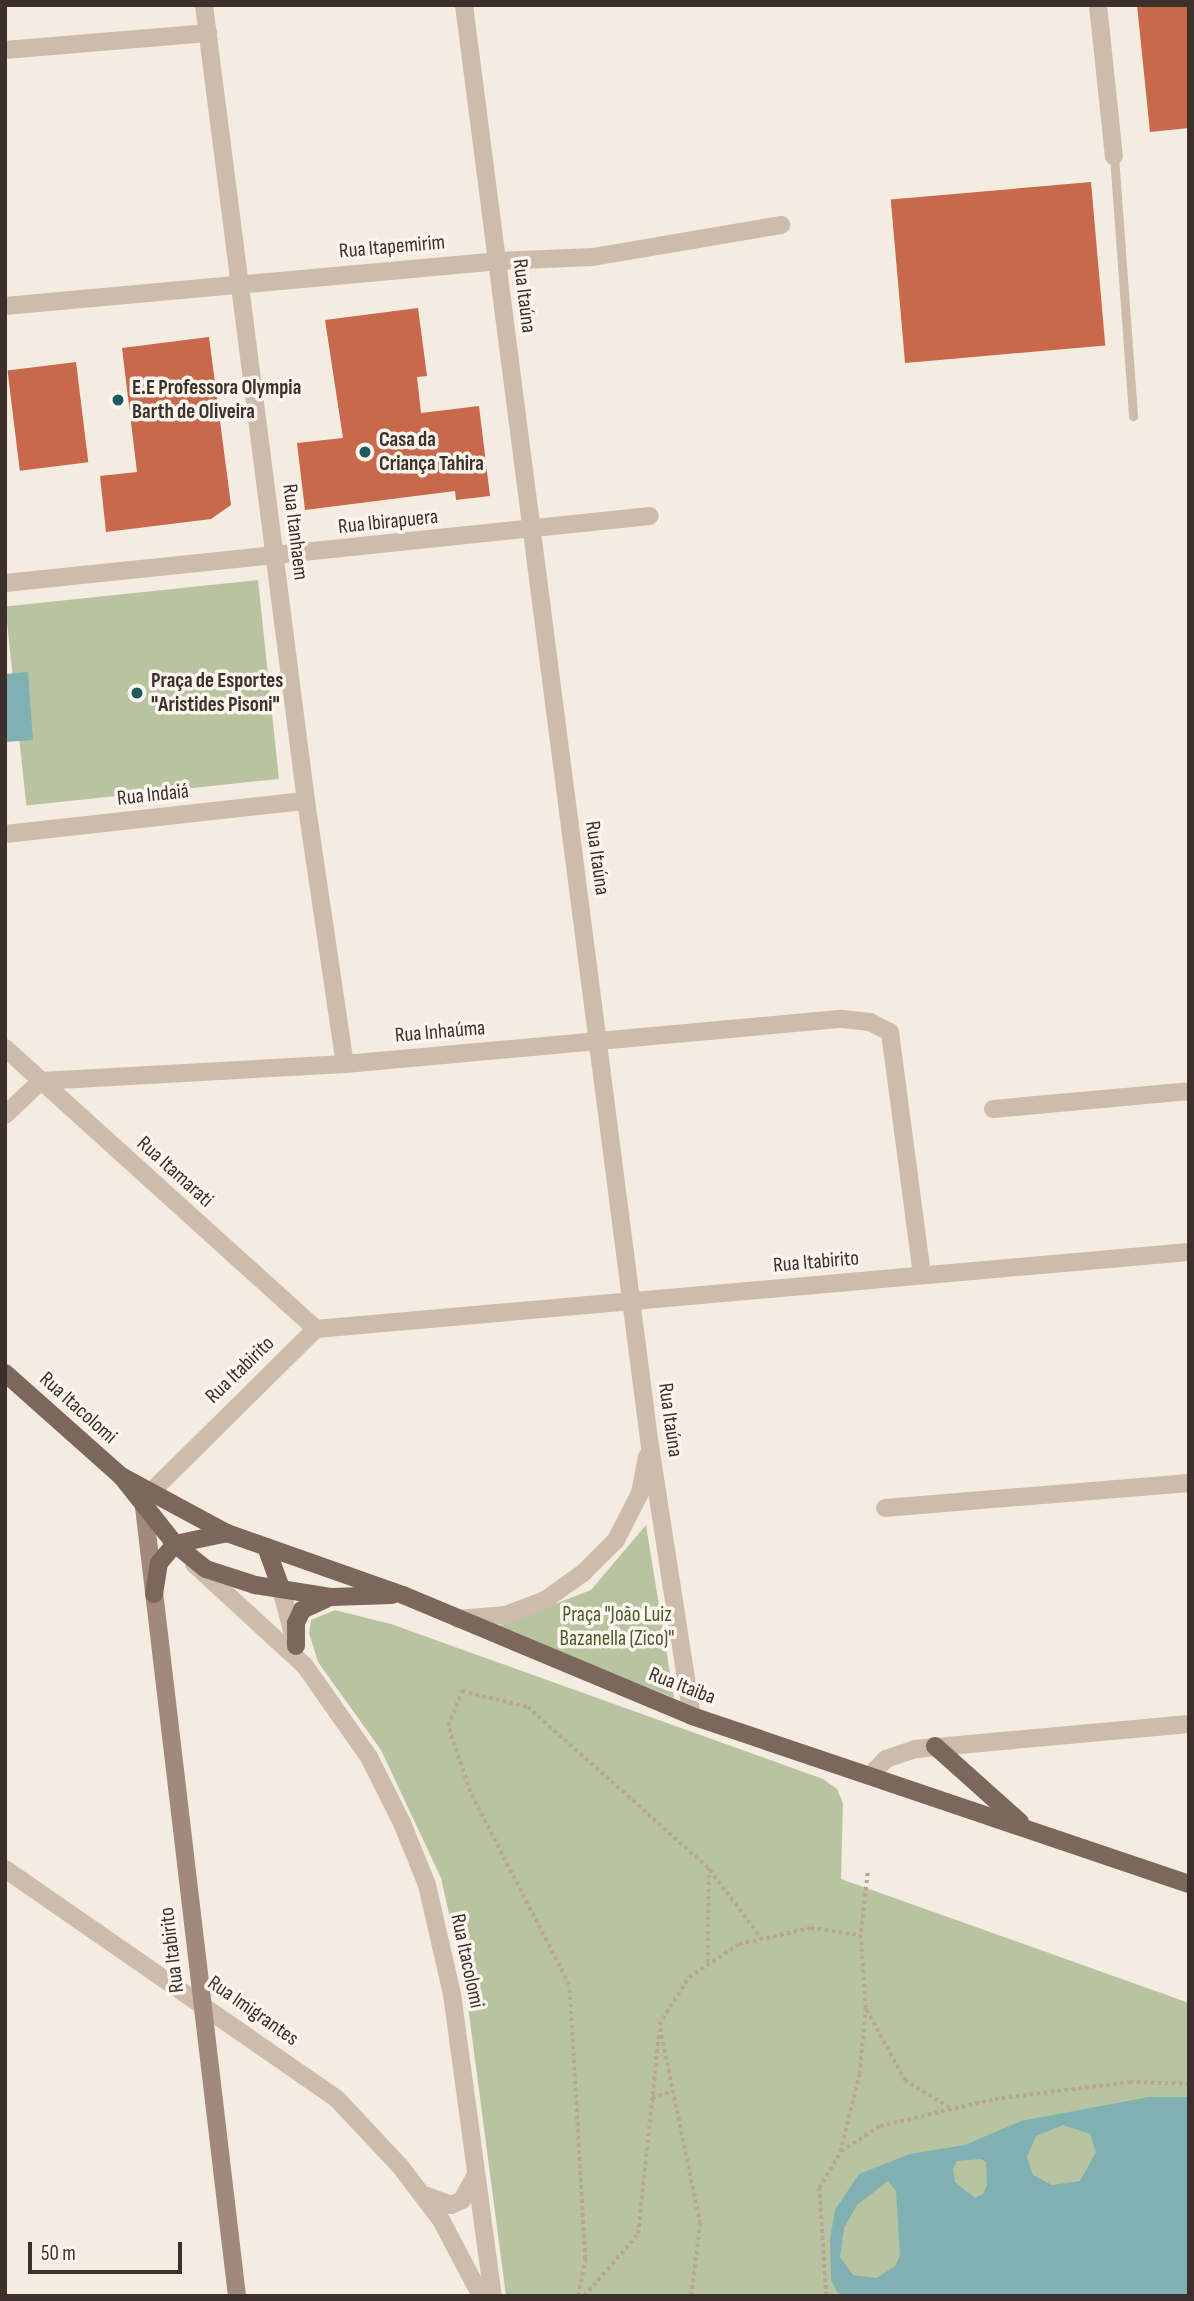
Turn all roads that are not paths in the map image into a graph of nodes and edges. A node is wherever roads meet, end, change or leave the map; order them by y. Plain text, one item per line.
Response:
1 (204, 5) edge
2 (464, 5) edge
3 (1098, 5) edge
4 (208, 33) junction
5 (5, 50) edge
6 (1114, 156) joint
7 (781, 225) dead end
8 (497, 261) junction
9 (240, 283) junction
10 (5, 306) edge
11 (1133, 416) dead end
12 (650, 516) dead end
13 (530, 530) junction
14 (275, 557) junction
15 (5, 583) edge
16 (306, 801) junction
17 (5, 834) edge
18 (598, 1040) junction
19 (5, 1048) edge
20 (345, 1064) junction
21 (41, 1081) junction
22 (1189, 1091) edge
23 (993, 1109) dead end
24 (5, 1115) edge
25 (1189, 1252) edge
26 (922, 1275) junction
27 (631, 1301) junction
28 (316, 1329) junction
29 (5, 1373) edge
30 (649, 1446) junction
31 (1189, 1483) edge
32 (147, 1500) junction
33 (885, 1508) dead end
34 (227, 1533) junction
35 (266, 1547) junction
36 (178, 1548) junction
37 (281, 1588) junction
38 (154, 1594) junction
39 (403, 1595) junction
40 (332, 1597) junction
41 (458, 1619) junction
42 (296, 1646) junction
43 (304, 1666) junction
44 (692, 1716) junction
45 (1189, 1724) edge
46 (935, 1746) junction
47 (870, 1776) junction
48 (1031, 1831) junction
49 (5, 1869) edge
50 (1189, 1884) edge
51 (201, 2003) junction
52 (476, 2174) junction
53 (419, 2191) junction
54 (237, 2296) edge
55 (481, 2296) edge
56 (493, 2296) edge

1 - 4 street, Rua Itanhaem
2 - 8 street, Rua Itaúna
3 - 6 street
4 - 5 street
4 - 9 street, Rua Itanhaem
6 - 11 lane
7 - 8 street, Rua Itapemirim
8 - 9 street, Rua Itapemirim
8 - 13 street, Rua Itaúna
9 - 10 street, Rua Itapemirim
9 - 14 street, Rua Itanhaem
12 - 13 street, Rua Ibirapuera
13 - 14 street, Rua Ibirapuera
13 - 18 street, Rua Itaúna
14 - 15 street, Rua Ibirapuera
14 - 16 street, Rua Itanhaem
16 - 17 street, Rua Indaiá
16 - 20 street, Rua Itanhaem
18 - 20 street, Rua Inhaúma
18 - 26 street, Rua Inhaúma
18 - 27 street, Rua Itaúna
19 - 21 street, Rua Itamarati
20 - 21 street, Rua Inhaúma
21 - 24 street
21 - 28 street, Rua Itamarati
22 - 23 street
25 - 26 street, Rua Itabirito
26 - 27 street, Rua Itabirito
27 - 28 street, Rua Itabirito
27 - 30 street, Rua Itaúna
28 - 32 street, Rua Itabirito
29 - 32 main road, Rua Itacolomi
30 - 41 street
30 - 44 street, Rua Itaúna
31 - 33 street
32 - 34 main road, Rua Itaiba
32 - 36 main road, Rua Itaiba
32 - 38 street, Rua Itabirito
34 - 35 main road, Rua Itaiba
34 - 36 main road
35 - 37 main road
35 - 39 main road, Rua Itaiba
36 - 37 main road, Rua Itaiba
36 - 38 main road
36 - 43 street, Rua Itacolomi
37 - 40 main road, Rua Itaiba
37 - 42 street, Rua Itacolomi
38 - 51 street, Rua Itabirito
39 - 40 main road, Rua Itaiba
39 - 41 main road, Rua Itaiba
40 - 42 main road
41 - 44 main road, Rua Itaiba
42 - 43 street, Rua Itacolomi
43 - 52 street, Rua Itacolomi
44 - 47 main road, Rua Itaiba
45 - 46 street
46 - 47 street
46 - 48 main road
47 - 48 main road, Rua Itaiba
48 - 50 main road, Rua Itaiba
49 - 51 street, Rua Imigrantes
51 - 53 street, Rua Imigrantes
51 - 54 street, Rua Itabirito
52 - 53 street, Rua Imigrantes
52 - 56 street, Rua Itacolomi
53 - 55 street, Rua Imigrantes

